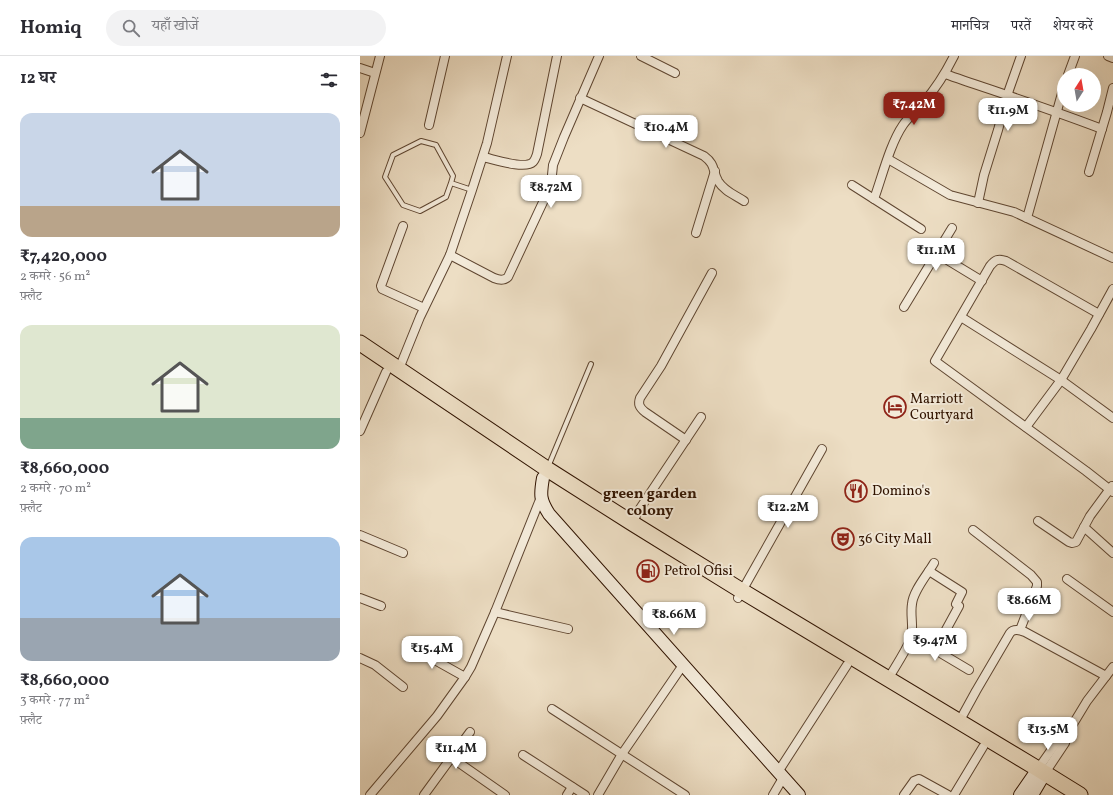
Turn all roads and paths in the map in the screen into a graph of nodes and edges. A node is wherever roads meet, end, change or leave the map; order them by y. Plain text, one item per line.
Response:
1 (380, 56) edge
2 (445, 56) edge
3 (507, 56) edge
4 (557, 56) edge
5 (599, 56) edge
6 (641, 56) edge
7 (954, 56) edge
8 (1021, 56) edge
9 (1075, 56) edge
10 (1108, 56) edge
11 (1113, 58) edge
12 (360, 68) edge
13 (1071, 68) edge
14 (375, 73) junction
15 (675, 73) dead end
16 (945, 74) junction
17 (1113, 88) edge
18 (1007, 96) junction
19 (580, 98) junction
20 (1057, 112) junction
21 (429, 125) dead end
22 (1102, 129) junction
23 (360, 133) edge
24 (483, 157) junction
25 (888, 159) junction
26 (715, 171) junction
27 (1088, 172) dead end
28 (451, 183) junction
29 (852, 185) dead end
30 (472, 190) junction
31 (874, 199) junction
32 (744, 201) dead end
33 (978, 202) junction
34 (1027, 218) junction
35 (403, 226) dead end
36 (952, 228) dead end
37 (921, 229) dead end
38 (696, 233) dead end
39 (936, 253) junction
40 (450, 254) junction
41 (1113, 258) edge
42 (712, 273) dead end
43 (982, 281) junction
44 (1113, 289) edge
45 (904, 307) dead end
46 (424, 308) junction
47 (1100, 314) junction
48 (961, 317) junction
49 (360, 344) edge
50 (360, 355) edge
51 (591, 364) dead end
52 (392, 371) junction
53 (1062, 380) junction
54 (701, 418) dead end
55 (1113, 418) edge
56 (1026, 428) junction
57 (360, 431) edge
58 (686, 440) junction
59 (822, 449) dead end
60 (545, 474) junction
61 (1112, 489) edge
62 (540, 497) junction
63 (1038, 520) dead end
64 (632, 523) junction
65 (1084, 526) junction
66 (973, 530) dead end
67 (360, 535) edge
68 (403, 552) dead end
69 (1113, 553) edge
70 (934, 563) dead end
71 (929, 572) junction
72 (1067, 579) dead end
73 (740, 595) junction
74 (360, 598) edge
75 (381, 606) dead end
76 (495, 612) junction
77 (1113, 612) edge
78 (568, 629) dead end
79 (1020, 630) junction
80 (912, 636) junction
81 (408, 645) dead end
82 (935, 650) junction
83 (360, 658) edge
84 (683, 665) junction
85 (847, 665) junction
86 (1113, 667) edge
87 (969, 670) dead end
88 (1106, 676) junction
89 (466, 677) junction
90 (882, 679) junction
91 (403, 687) dead end
92 (552, 709) dead end
93 (959, 722) junction
94 (470, 732) dead end
95 (983, 747) junction
96 (622, 754) junction
97 (523, 755) dead end
98 (452, 758) junction
99 (781, 775) junction
100 (1039, 775) junction
101 (572, 787) junction
102 (370, 795) edge
103 (424, 795) edge
104 (505, 795) edge
105 (566, 795) edge
106 (585, 795) edge
107 (598, 795) edge
108 (685, 795) edge
109 (773, 795) edge
110 (799, 795) edge
111 (904, 795) edge
112 (948, 795) edge
113 (954, 795) edge
114 (1020, 795) edge
115 (1032, 795) edge
116 (1062, 795) edge
117 (1080, 795) edge

1 - 14 street
2 - 21 street
3 - 24 street
4 - 24 street
5 - 19 street
6 - 15 street
7 - 16 street
8 - 18 street
9 - 13 street
10 - 11 street
12 - 14 street
14 - 23 street
16 - 18 street
16 - 25 street
17 - 22 street
18 - 20 street
18 - 33 street
19 - 26 street
19 - 40 street
20 - 22 street
20 - 34 street
22 - 27 street
24 - 30 street
25 - 31 street
25 - 33 street
26 - 32 street
26 - 38 street
28 - 28 lane
28 - 30 lane
29 - 31 street
30 - 40 street
31 - 37 street
33 - 34 street
34 - 41 street
35 - 46 street
36 - 39 street
39 - 43 street
39 - 45 street
40 - 46 street
42 - 58 street
43 - 47 street
43 - 48 street
44 - 47 street
46 - 52 street
47 - 53 street
48 - 53 street
48 - 56 street
49 - 52 highway
50 - 52 highway
51 - 60 lane
52 - 57 street
52 - 60 highway
53 - 55 street
53 - 56 street
54 - 58 street
56 - 61 street
58 - 64 street
59 - 73 street
60 - 62 street
60 - 64 highway
60 - 73 highway
61 - 65 street
62 - 76 street
62 - 84 street
63 - 65 street
64 - 73 highway
65 - 69 street
66 - 79 street
67 - 68 street
70 - 71 street
71 - 80 street
71 - 82 street
72 - 77 street
73 - 85 highway
73 - 90 highway
74 - 75 street
76 - 78 street
76 - 89 street
79 - 88 street
79 - 93 street
80 - 82 street
80 - 90 street
81 - 89 street
82 - 87 street
83 - 91 street
84 - 96 street
84 - 99 street
85 - 90 highway
85 - 99 street
86 - 88 street
88 - 100 street
89 - 102 street
90 - 93 highway
90 - 95 highway
92 - 96 street
93 - 100 highway
94 - 98 street
95 - 100 highway
95 - 113 street
96 - 107 street
96 - 108 street
97 - 101 street
98 - 103 street
98 - 104 street
99 - 109 street
99 - 110 street
100 - 114 street
100 - 115 street
100 - 116 highway
100 - 117 highway
101 - 105 street
101 - 106 street
111 - 112 street

